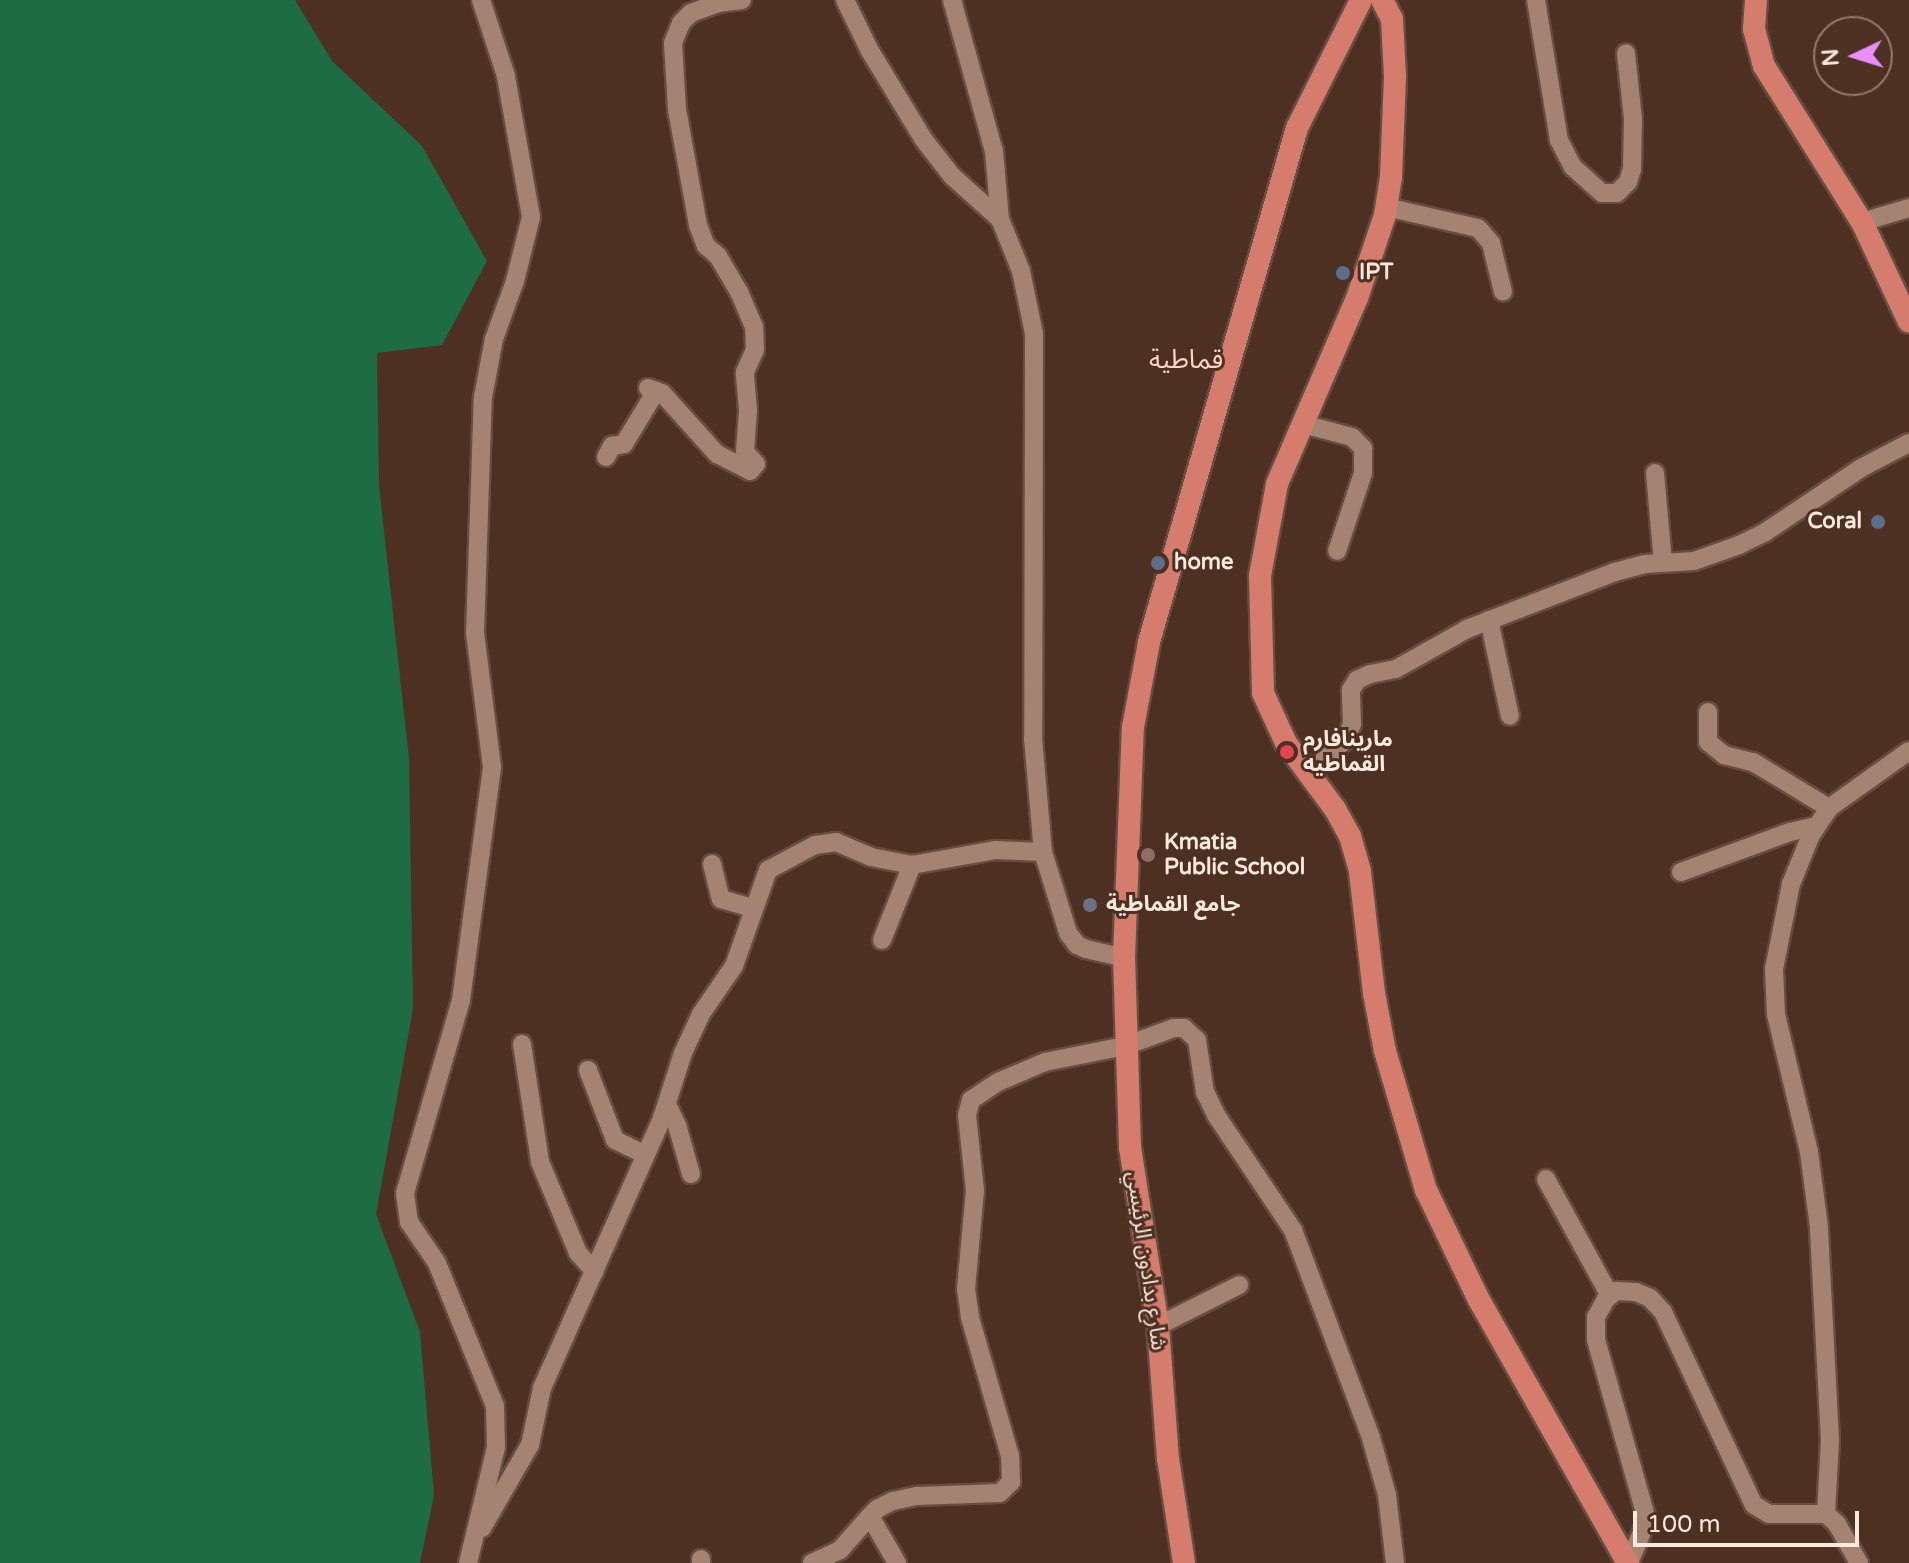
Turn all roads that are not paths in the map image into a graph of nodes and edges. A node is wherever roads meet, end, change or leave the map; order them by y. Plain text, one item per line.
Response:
1 (481, 0) edge
2 (742, 0) edge
3 (845, 0) edge
4 (952, 0) edge
5 (1361, 0) edge
6 (1382, 0) edge
7 (1536, 0) edge
8 (1756, 0) edge
9 (714, 2) edge
10 (1626, 53) dead end
11 (1386, 207) junction
12 (1909, 208) edge
13 (1000, 219) junction
14 (1862, 222) junction
15 (1503, 292) dead end
16 (1909, 322) edge
17 (1303, 424) junction
18 (1909, 443) edge
19 (606, 457) dead end
20 (1655, 473) dead end
21 (1337, 551) dead end
22 (1663, 563) junction
23 (1489, 620) junction
24 (1708, 712) dead end
25 (1510, 716) dead end
26 (1909, 751) edge
27 (1310, 773) junction
28 (1829, 808) junction
29 (1817, 826) junction
30 (1043, 852) junction
31 (712, 864) dead end
32 (912, 865) junction
33 (1681, 872) dead end
34 (753, 908) junction
35 (882, 940) dead end
36 (1124, 958) junction
37 (522, 1044) dead end
38 (1125, 1046) junction
39 (588, 1070) dead end
40 (667, 1104) junction
41 (646, 1155) junction
42 (691, 1174) dead end
43 (1546, 1179) dead end
44 (595, 1272) junction
45 (1239, 1285) dead end
46 (1610, 1296) junction
47 (1158, 1326) junction
48 (1826, 1514) junction
49 (870, 1516) junction
50 (474, 1540) junction
51 (468, 1563) edge
52 (812, 1563) edge
53 (897, 1563) edge
54 (1184, 1563) edge
55 (1395, 1563) edge
56 (1629, 1563) edge
57 (1859, 1563) edge

1 - 50 street
2 - 9 street
3 - 13 street
4 - 13 street
5 - 36 main road, شارع بدادون الرئيسي
6 - 11 main road
7 - 10 street
8 - 14 main road
9 - 19 street
11 - 15 street
11 - 17 main road
12 - 14 street
13 - 30 street
14 - 16 main road
17 - 21 street
17 - 27 main road
18 - 22 street
20 - 22 street
22 - 23 street
23 - 25 street
23 - 27 street
24 - 28 street
26 - 28 street
27 - 56 main road
28 - 29 street
29 - 33 street
29 - 48 street
30 - 32 street
30 - 36 street
31 - 34 street
32 - 34 street
32 - 35 street
34 - 40 street
36 - 38 main road, شارع بدادون الرئيسي
37 - 44 street
38 - 47 main road, شارع بدادون الرئيسي
38 - 49 street
38 - 55 street
39 - 41 street
40 - 41 street
40 - 42 street
41 - 44 street
43 - 46 street
44 - 50 street
45 - 47 street
46 - 48 street
46 - 56 street
47 - 54 main road, شارع بدادون الرئيسي
48 - 57 street
49 - 52 street
49 - 53 street
50 - 51 street

